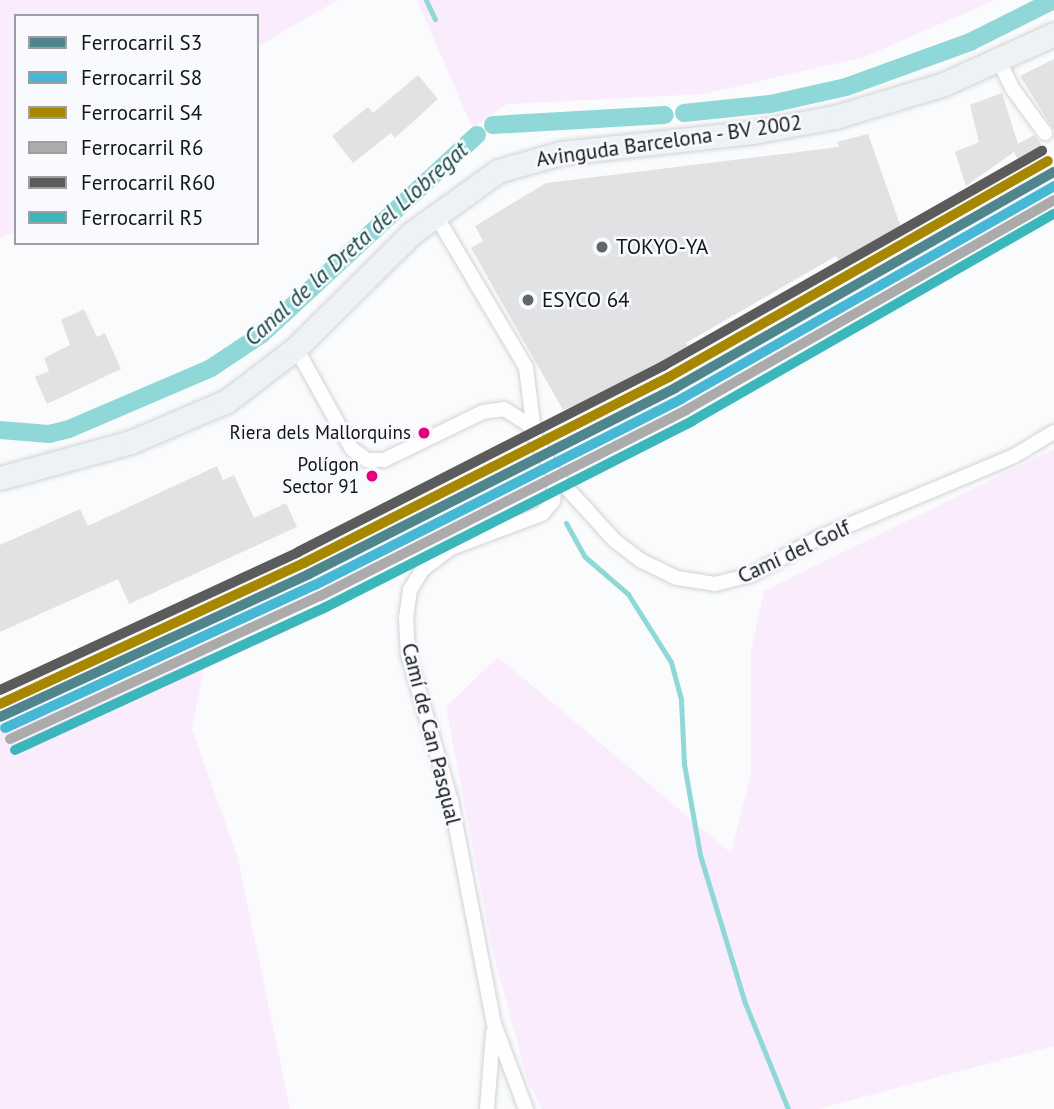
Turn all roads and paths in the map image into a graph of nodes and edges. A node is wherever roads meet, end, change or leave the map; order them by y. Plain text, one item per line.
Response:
1 (1054, 34) edge
2 (999, 61) junction
3 (1045, 133) dead end
4 (435, 214) junction
5 (296, 348) junction
6 (1054, 432) edge
7 (534, 433) junction
8 (555, 475) junction
9 (0, 478) edge
10 (494, 1024) junction
11 (487, 1109) edge
12 (526, 1109) edge

1 - 2 main road, Avinguda Barcelona - BV 2002
2 - 3 street
2 - 4 main road, Avinguda Barcelona - BV 2002
4 - 5 main road, Avinguda Barcelona - BV 2002
4 - 7 street
5 - 7 street
5 - 9 main road, Avinguda Barcelona - BV 2002
6 - 8 street, Camí del Golf
7 - 8 street
8 - 10 street, Camí de Can Pasqual
10 - 11 street
10 - 12 street

